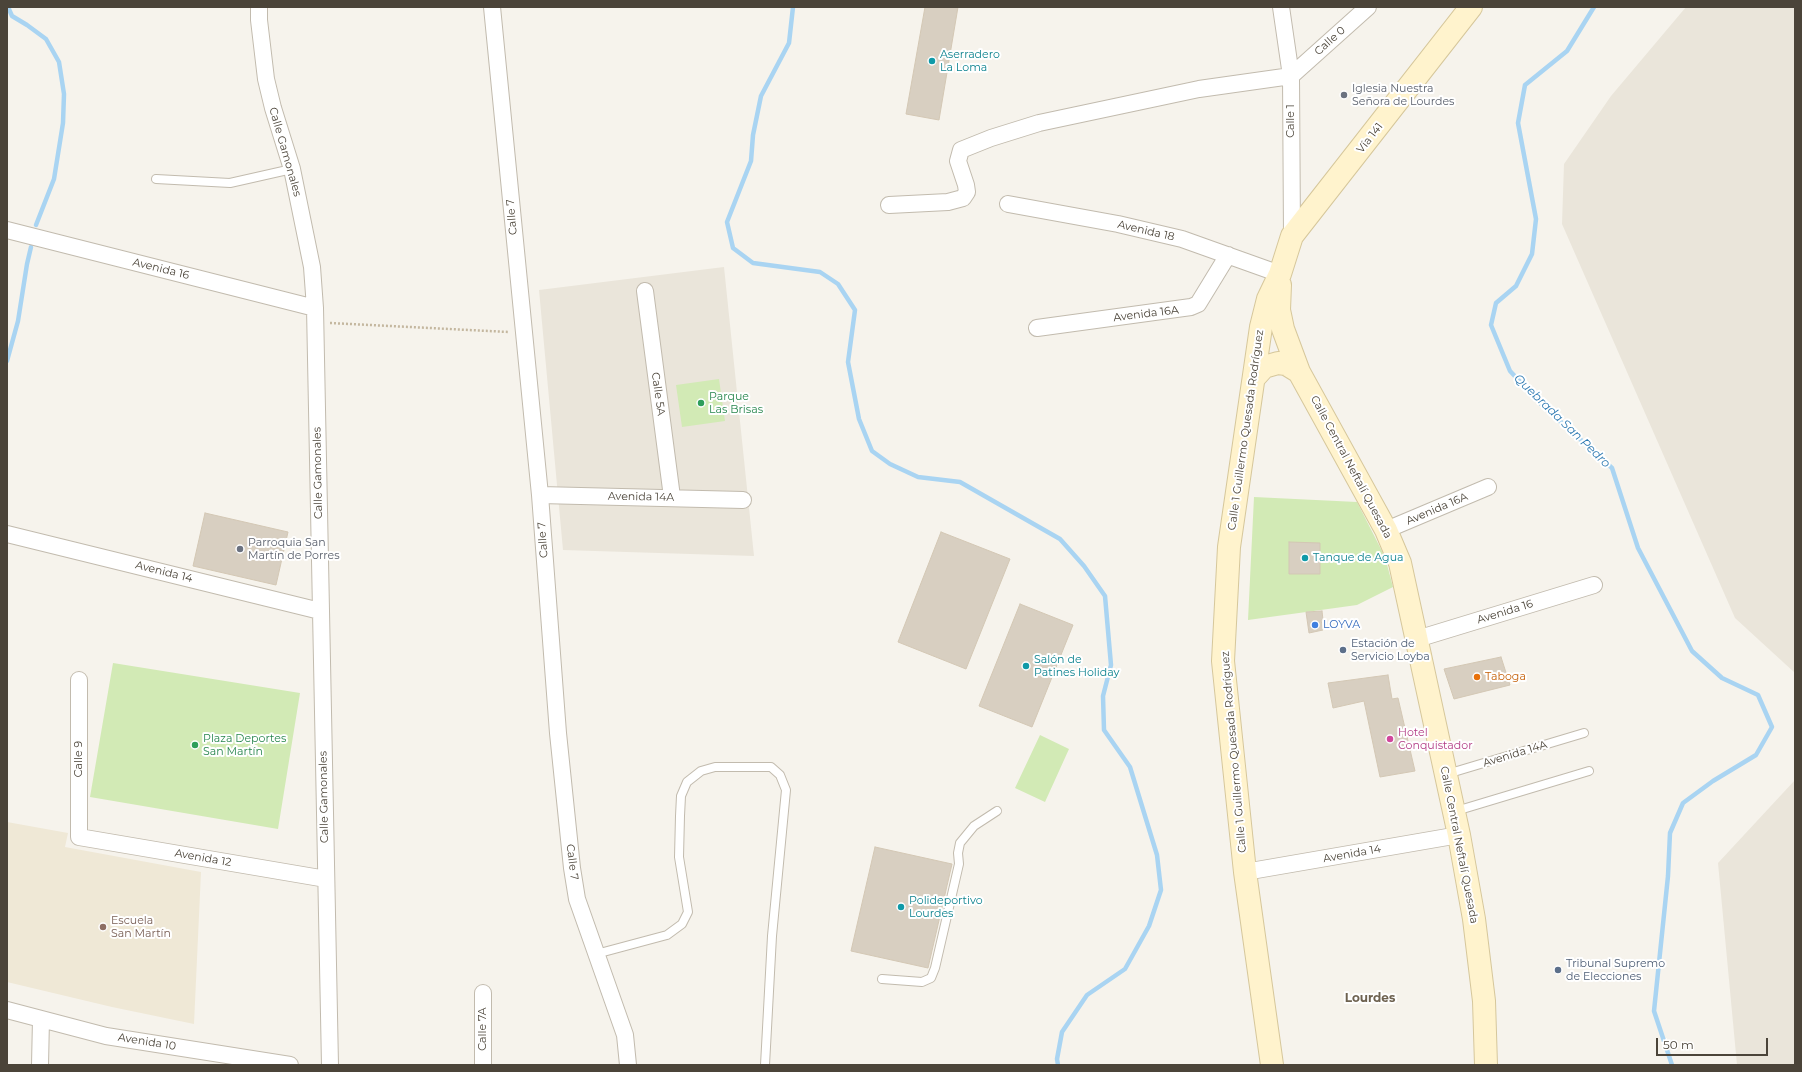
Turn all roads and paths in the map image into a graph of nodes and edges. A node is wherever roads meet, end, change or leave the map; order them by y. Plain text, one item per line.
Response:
1 (259, 7) edge
2 (492, 7) edge
3 (1281, 7) edge
4 (1368, 7) edge
5 (1471, 7) edge
6 (1291, 76) junction
7 (292, 169) junction
8 (156, 179) dead end
9 (1008, 204) dead end
10 (889, 205) dead end
11 (7, 230) edge
12 (1292, 236) junction
13 (1228, 255) junction
14 (1280, 274) junction
15 (645, 291) dead end
16 (315, 315) junction
17 (1037, 328) dead end
18 (524, 332) junction
19 (1299, 372) junction
20 (1254, 378) junction
21 (1488, 487) dead end
22 (540, 495) junction
23 (672, 497) junction
24 (743, 500) dead end
25 (1386, 530) junction
26 (7, 534) edge
27 (1594, 585) dead end
28 (320, 610) junction
29 (1416, 640) junction
30 (79, 680) dead end
31 (1584, 733) dead end
32 (1589, 771) dead end
33 (1446, 775) junction
34 (997, 811) dead end
35 (1455, 812) junction
36 (1460, 835) junction
37 (79, 837) joint
38 (1245, 872) junction
39 (326, 879) junction
40 (596, 954) junction
41 (882, 980) dead end
42 (482, 993) dead end
43 (7, 1010) edge
44 (41, 1019) junction
45 (40, 1065) edge
46 (290, 1065) edge
47 (330, 1065) edge
48 (483, 1065) edge
49 (628, 1065) edge
50 (765, 1065) edge
51 (1272, 1065) edge
52 (1486, 1065) edge

1 - 7 street, Calle Gamonales
2 - 18 street, Calle 7
3 - 6 street, Calle 1
4 - 6 street, Calle 0
5 - 12 main road, Vía 141
6 - 10 street
6 - 12 street, Calle 1
7 - 8 lane
7 - 16 street, Calle Gamonales
9 - 13 street, Avenida 18
11 - 16 street, Avenida 16
12 - 14 main road, Vía 141
13 - 14 street, Avenida 18
13 - 17 street, Avenida 16A
14 - 19 main road, Calle Central Neftalí Quesada
14 - 20 main road, Calle 1 Guillermo Quesada Rodríguez
15 - 23 street, Calle 5A
16 - 18 path
16 - 28 street, Calle Gamonales
18 - 22 street, Calle 7
19 - 20 main road
19 - 25 main road, Calle Central Neftalí Quesada
20 - 38 main road, Calle 1 Guillermo Quesada Rodríguez
21 - 25 street, Avenida 16A
22 - 23 street, Avenida 14A
22 - 40 street, Calle 7
23 - 24 street, Avenida 14A
25 - 29 main road, Calle Central Neftalí Quesada
26 - 28 street, Avenida 14
27 - 29 street, Avenida 16
28 - 39 street, Calle Gamonales
29 - 33 main road, Calle Central Neftalí Quesada
30 - 37 street, Calle 9
31 - 33 lane, Avenida 14A
32 - 35 lane
33 - 35 main road, Calle Central Neftalí Quesada
34 - 41 lane
35 - 36 main road, Calle Central Neftalí Quesada
36 - 38 street, Avenida 14
36 - 52 main road, Calle Central Neftalí Quesada
37 - 39 street, Avenida 12
38 - 51 main road, Calle 1 Guillermo Quesada Rodríguez
39 - 47 street, Calle Gamonales
40 - 49 street, Calle 7
40 - 50 lane
42 - 48 street, Calle 7A
43 - 44 street, Avenida 10
44 - 45 street
44 - 46 street, Avenida 10

